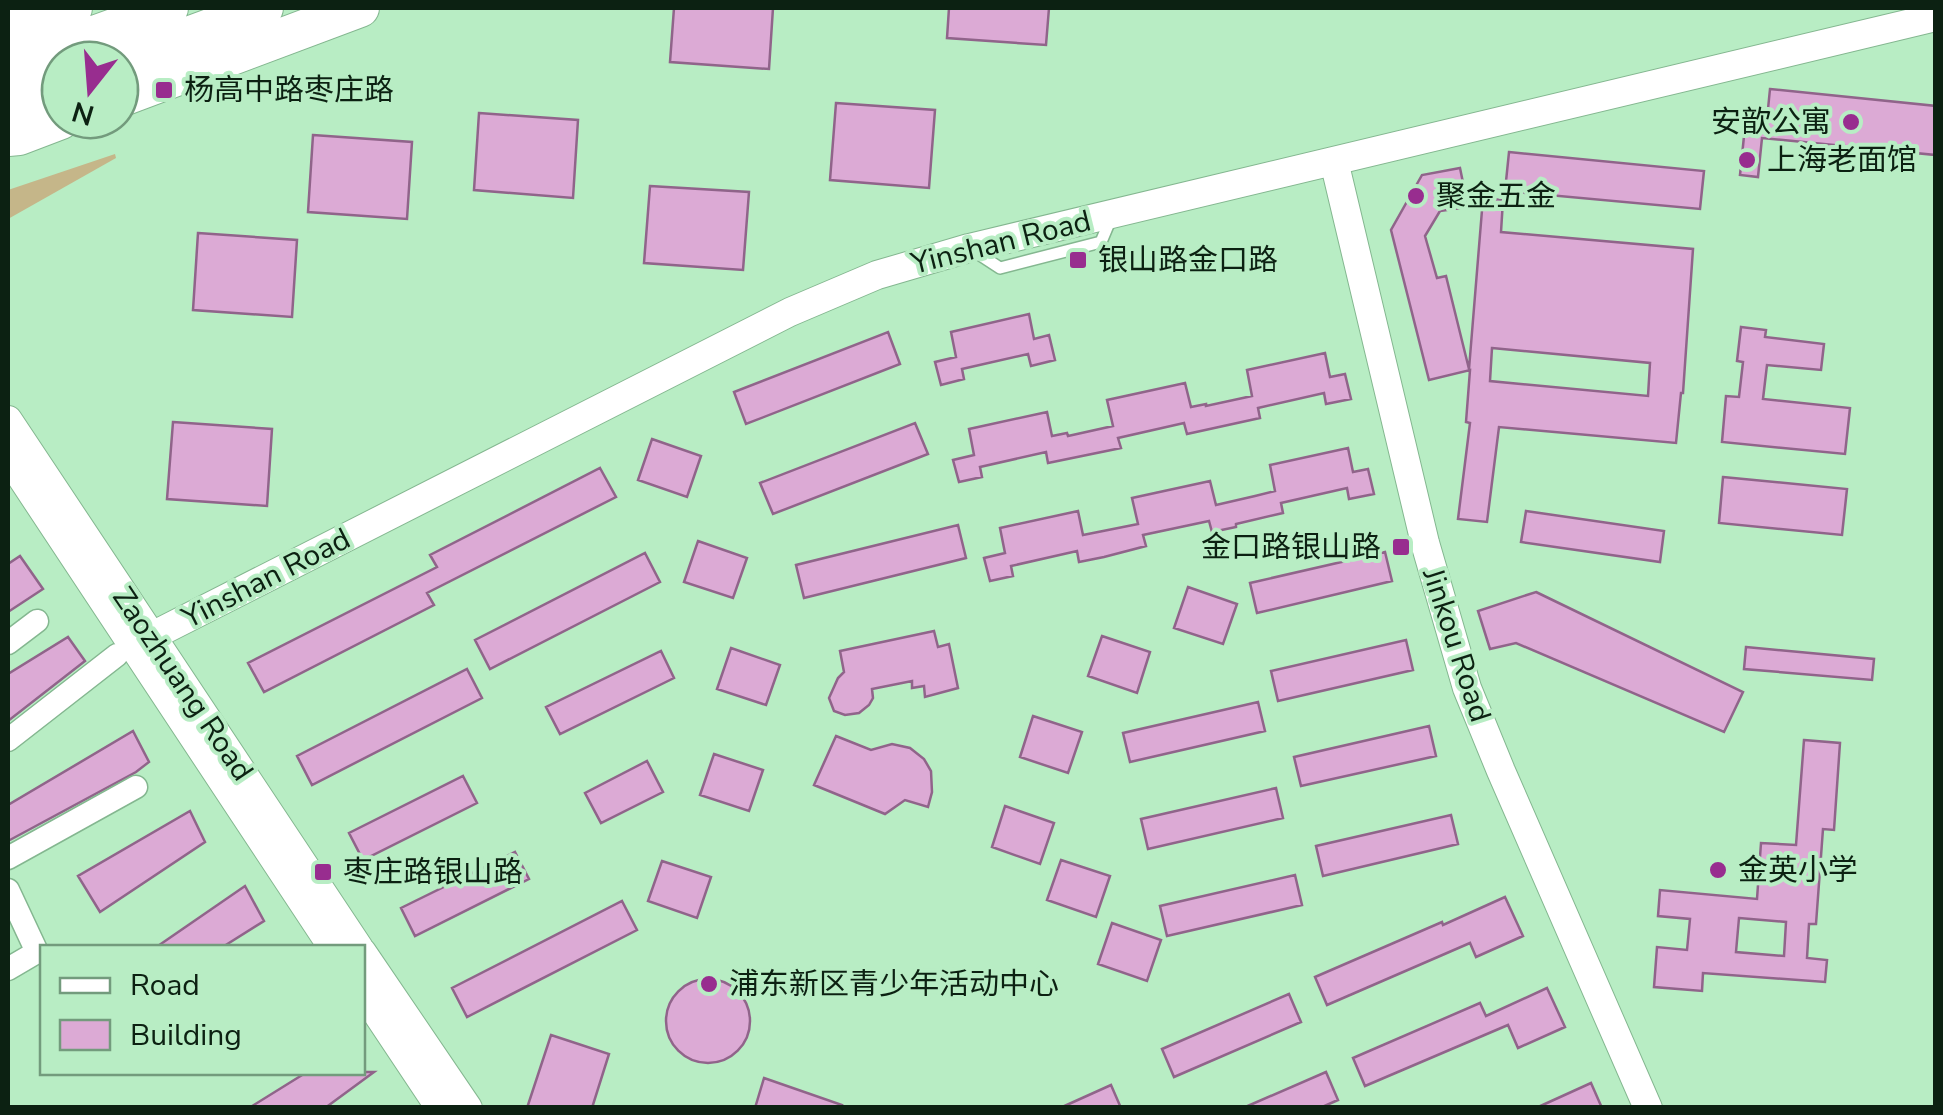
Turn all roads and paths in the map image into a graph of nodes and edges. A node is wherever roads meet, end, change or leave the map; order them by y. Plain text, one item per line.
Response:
1 (73, 8) edge
2 (169, 8) edge
3 (264, 8) edge
4 (360, 8) edge
5 (1936, 17) edge
6 (8, 31) edge
7 (140, 54) edge
8 (8, 66) edge
9 (140, 90) edge
10 (40, 92) edge
11 (8, 104) edge
12 (40, 128) edge
13 (8, 137) edge
14 (1334, 161) junction
15 (8, 420) edge
16 (8, 458) edge
17 (37, 622) dead end
18 (8, 643) edge
19 (134, 646) junction
20 (8, 740) edge
21 (136, 787) dead end
22 (8, 858) edge
23 (8, 890) edge
24 (331, 945) edge
25 (357, 945) edge
26 (365, 956) edge
27 (8, 968) edge
28 (365, 996) edge
29 (440, 1108) edge
30 (468, 1108) edge
31 (1648, 1108) edge

1 - 6 highway
2 - 8 highway
3 - 7 highway
4 - 9 highway
5 - 14 street, Yinshan Road
10 - 11 highway
12 - 13 highway
14 - 19 street, Yinshan Road
14 - 31 street, Jinkou Road
15 - 19 street, Zaozhuang Road
16 - 19 street, Zaozhuang Road
17 - 18 street
19 - 20 street
19 - 24 street, Zaozhuang Road
19 - 25 street, Zaozhuang Road
21 - 22 street
23 - 27 street
26 - 30 street, Zaozhuang Road
28 - 29 street

